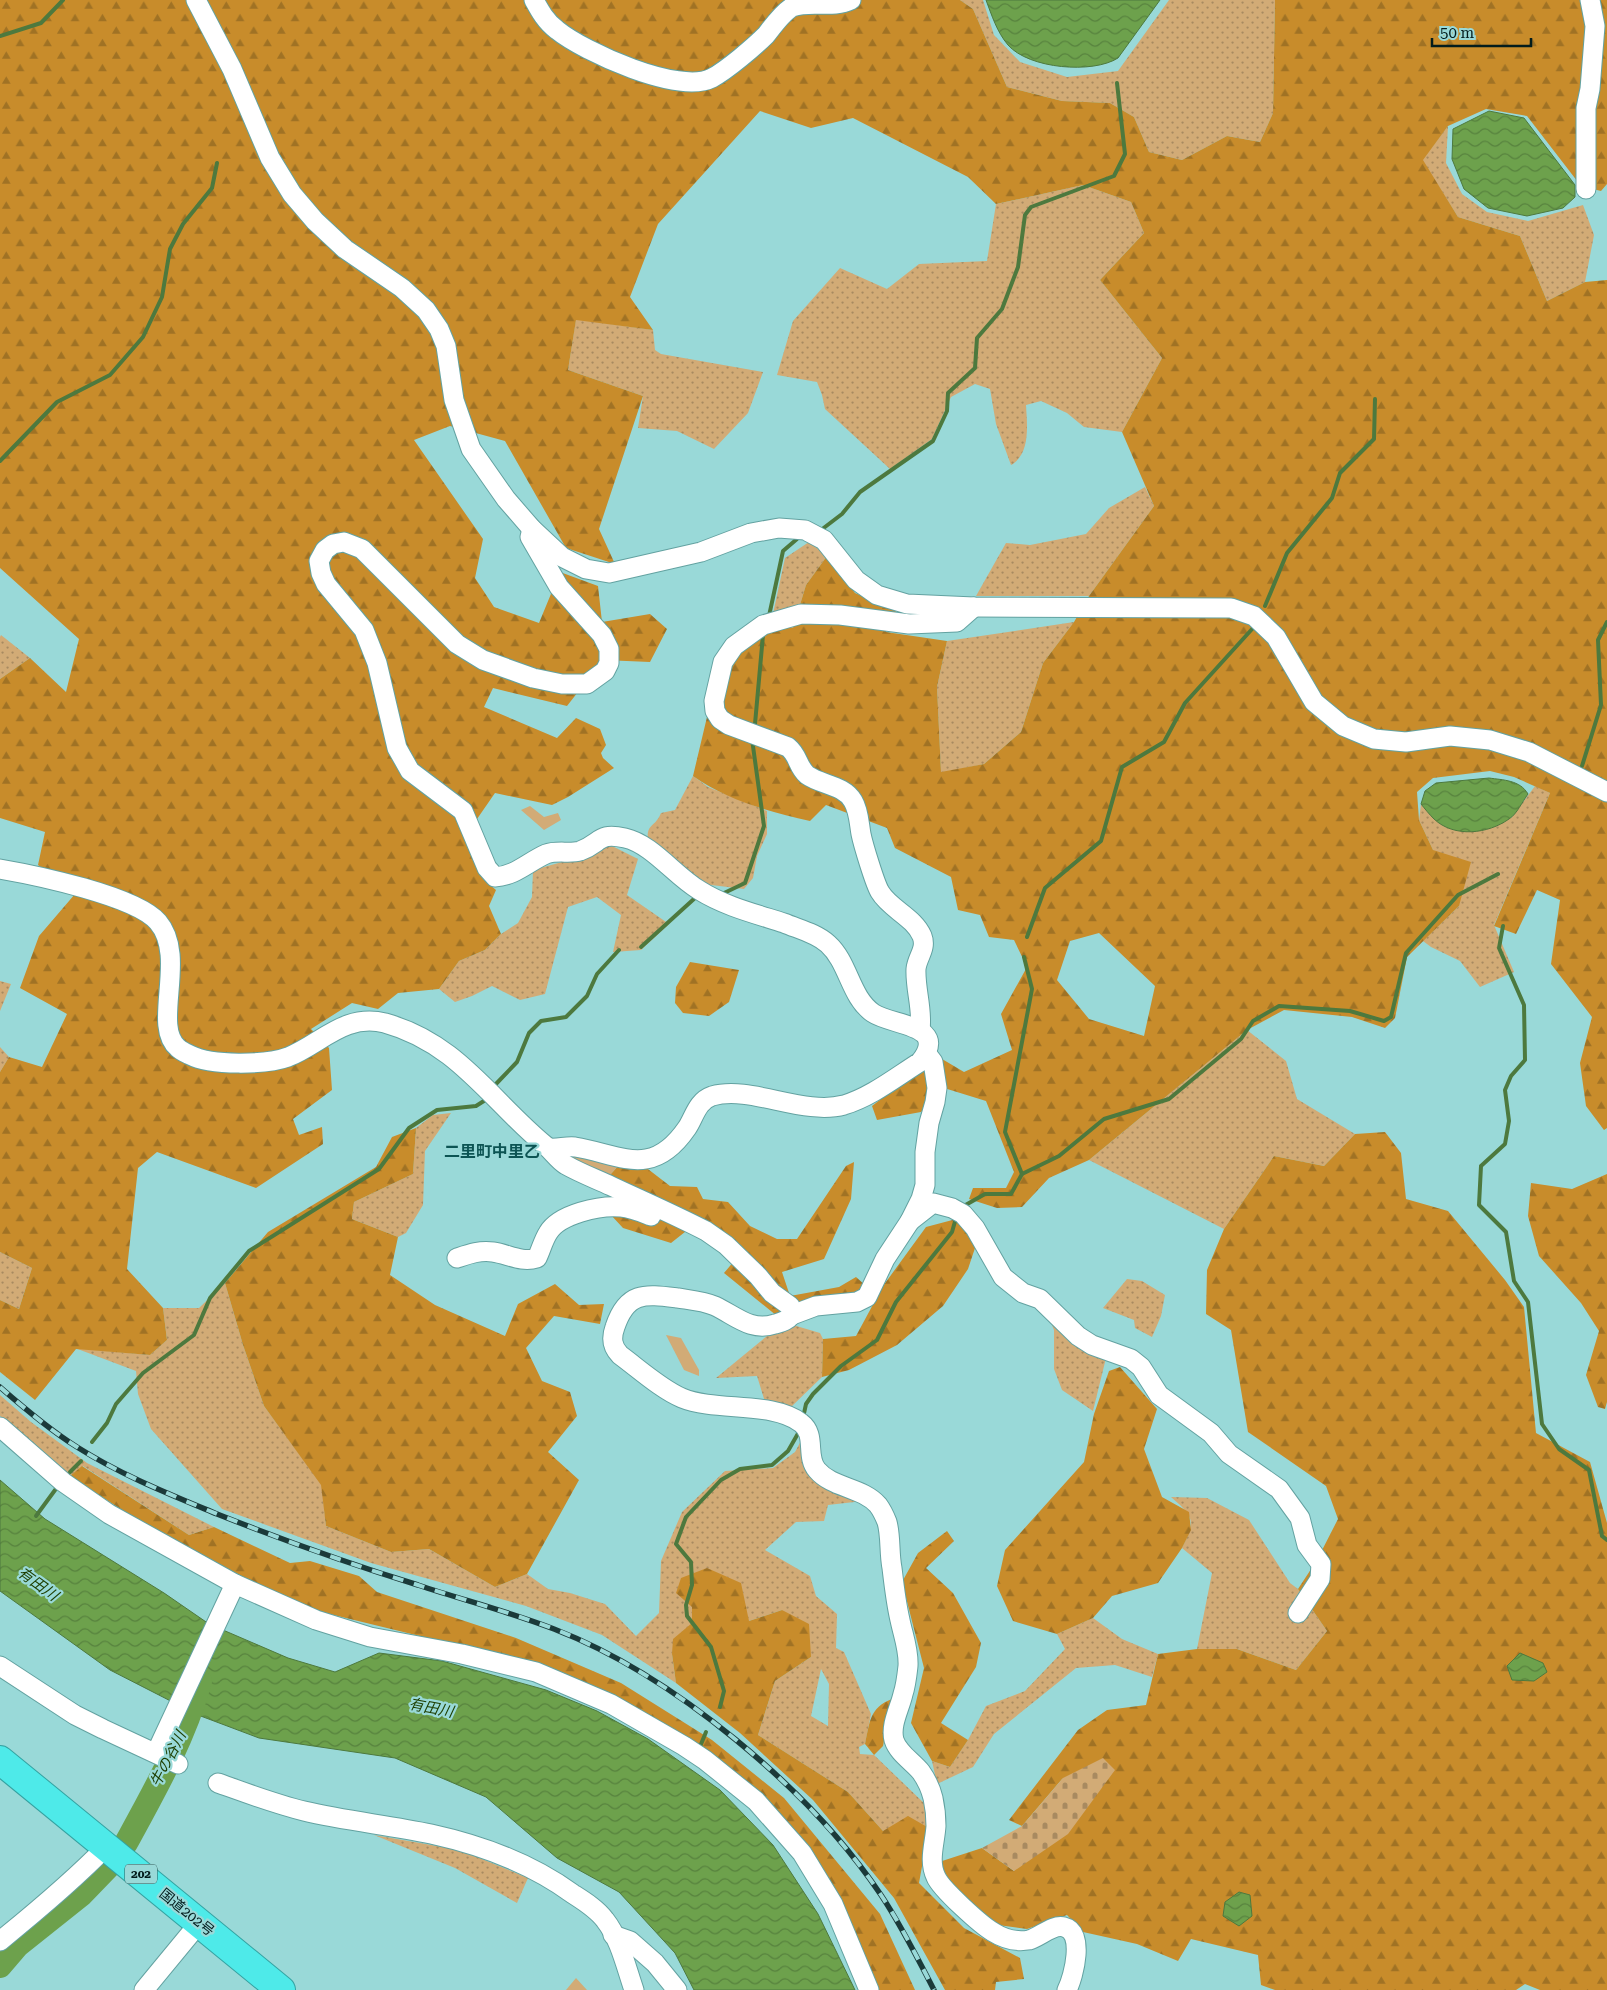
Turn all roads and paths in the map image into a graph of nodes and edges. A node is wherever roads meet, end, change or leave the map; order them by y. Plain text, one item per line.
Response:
1 (196, 0) edge
2 (534, 0) edge
3 (851, 0) edge
4 (1590, 0) edge
5 (1586, 189) dead end
6 (532, 528) junction
7 (974, 607) junction
8 (1607, 792) edge
9 (0, 869) edge
10 (920, 1030) junction
11 (927, 1054) junction
12 (549, 1148) junction
13 (678, 1217) junction
14 (910, 1221) junction
15 (457, 1258) dead end
16 (792, 1315) junction
17 (0, 1427) edge
18 (235, 1584) junction
19 (1298, 1613) dead end
20 (0, 1666) edge
21 (156, 1753) junction
22 (0, 1760) edge
23 (178, 1764) dead end
24 (218, 1783) dead end
25 (106, 1846) junction
26 (203, 1925) junction
27 (614, 1935) junction
28 (0, 1941) edge
29 (144, 1990) edge
30 (281, 1990) edge
31 (634, 1990) edge
32 (677, 1990) edge
33 (869, 1990) edge
34 (1067, 1990) edge

1 - 6 street
2 - 3 street
4 - 5 street
6 - 7 street
6 - 10 street
7 - 8 street
7 - 10 street
9 - 12 street
10 - 11 street
11 - 12 street
11 - 14 street
12 - 13 street
13 - 15 street
13 - 16 street
14 - 16 street
14 - 19 street
16 - 34 street
17 - 18 street
18 - 21 street
18 - 33 street
20 - 21 street
21 - 23 street
22 - 25 highway, 国道202号 / 202
24 - 27 street
25 - 26 highway, 国道202号 / 202
25 - 28 street
26 - 29 street
26 - 30 highway, 国道202号 / 202
27 - 31 street
27 - 32 street

